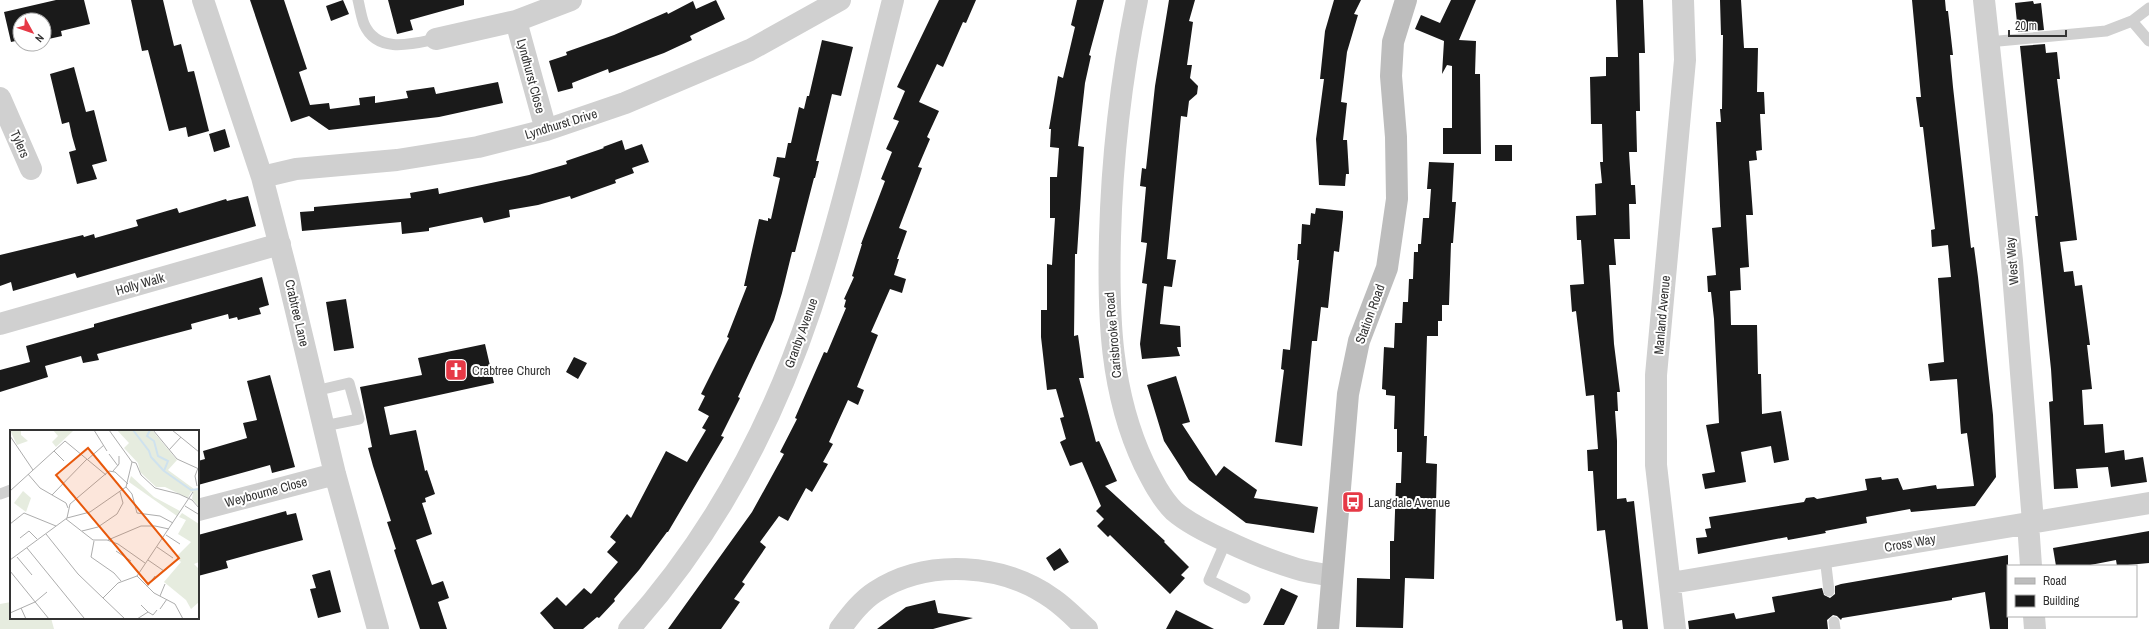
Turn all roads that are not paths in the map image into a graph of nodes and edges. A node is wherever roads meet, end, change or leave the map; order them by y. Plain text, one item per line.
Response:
1 (203, 0) edge
2 (358, 0) edge
3 (571, 0) edge
4 (840, 0) edge
5 (893, 0) edge
6 (1137, 0) edge
7 (1406, 0) edge
8 (1683, 0) edge
9 (1984, 0) edge
10 (2149, 8) edge
11 (516, 21) junction
12 (2132, 21) junction
13 (436, 39) joint
14 (2149, 41) edge
15 (1988, 42) junction
16 (0, 98) edge
17 (546, 130) junction
18 (30, 169) dead end
19 (262, 177) junction
20 (280, 244) junction
21 (0, 324) edge
22 (315, 391) junction
23 (324, 426) junction
24 (335, 474) junction
25 (10, 490) edge
26 (0, 494) edge
27 (2149, 502) edge
28 (199, 510) edge
29 (2031, 522) junction
30 (1226, 541) junction
31 (1825, 557) junction
32 (2031, 565) edge
33 (1332, 576) junction
34 (1671, 583) junction
35 (1830, 591) dead end
36 (1246, 598) dead end
37 (2034, 617) edge
38 (378, 629) edge
39 (628, 629) edge
40 (840, 629) edge
41 (1087, 629) edge
42 (1328, 629) edge
43 (1675, 629) edge
44 (2035, 629) edge

1 - 19 street, Crabtree Lane
2 - 13 lane
3 - 11 street, Lyndhurst Close
4 - 17 street, Lyndhurst Drive
5 - 39 street, Granby Avenue
6 - 30 street, Carisbrooke Road
7 - 33 main road, Station Road
8 - 34 street, Manland Avenue
9 - 15 street, West Way
10 - 12 lane
11 - 13 street, Lyndhurst Close
11 - 17 street, Lyndhurst Close
12 - 14 lane
12 - 15 lane
15 - 29 street, West Way
16 - 18 street, Tylers
17 - 19 street, Lyndhurst Drive
19 - 20 street, Crabtree Lane
20 - 21 street, Holly Walk
20 - 22 street, Crabtree Lane
22 - 23 street, Crabtree Lane
22 - 23 lane
23 - 24 street, Crabtree Lane
24 - 28 street, Weybourne Close
24 - 38 street, Crabtree Lane
25 - 26 lane
27 - 29 street, Cross Way
29 - 31 street, Cross Way
29 - 32 street, West Way
30 - 33 street, Carisbrooke Road
30 - 36 lane
31 - 34 street, Cross Way
31 - 35 lane
33 - 42 main road, Station Road
34 - 43 street, Manland Avenue
37 - 44 street
40 - 41 street

